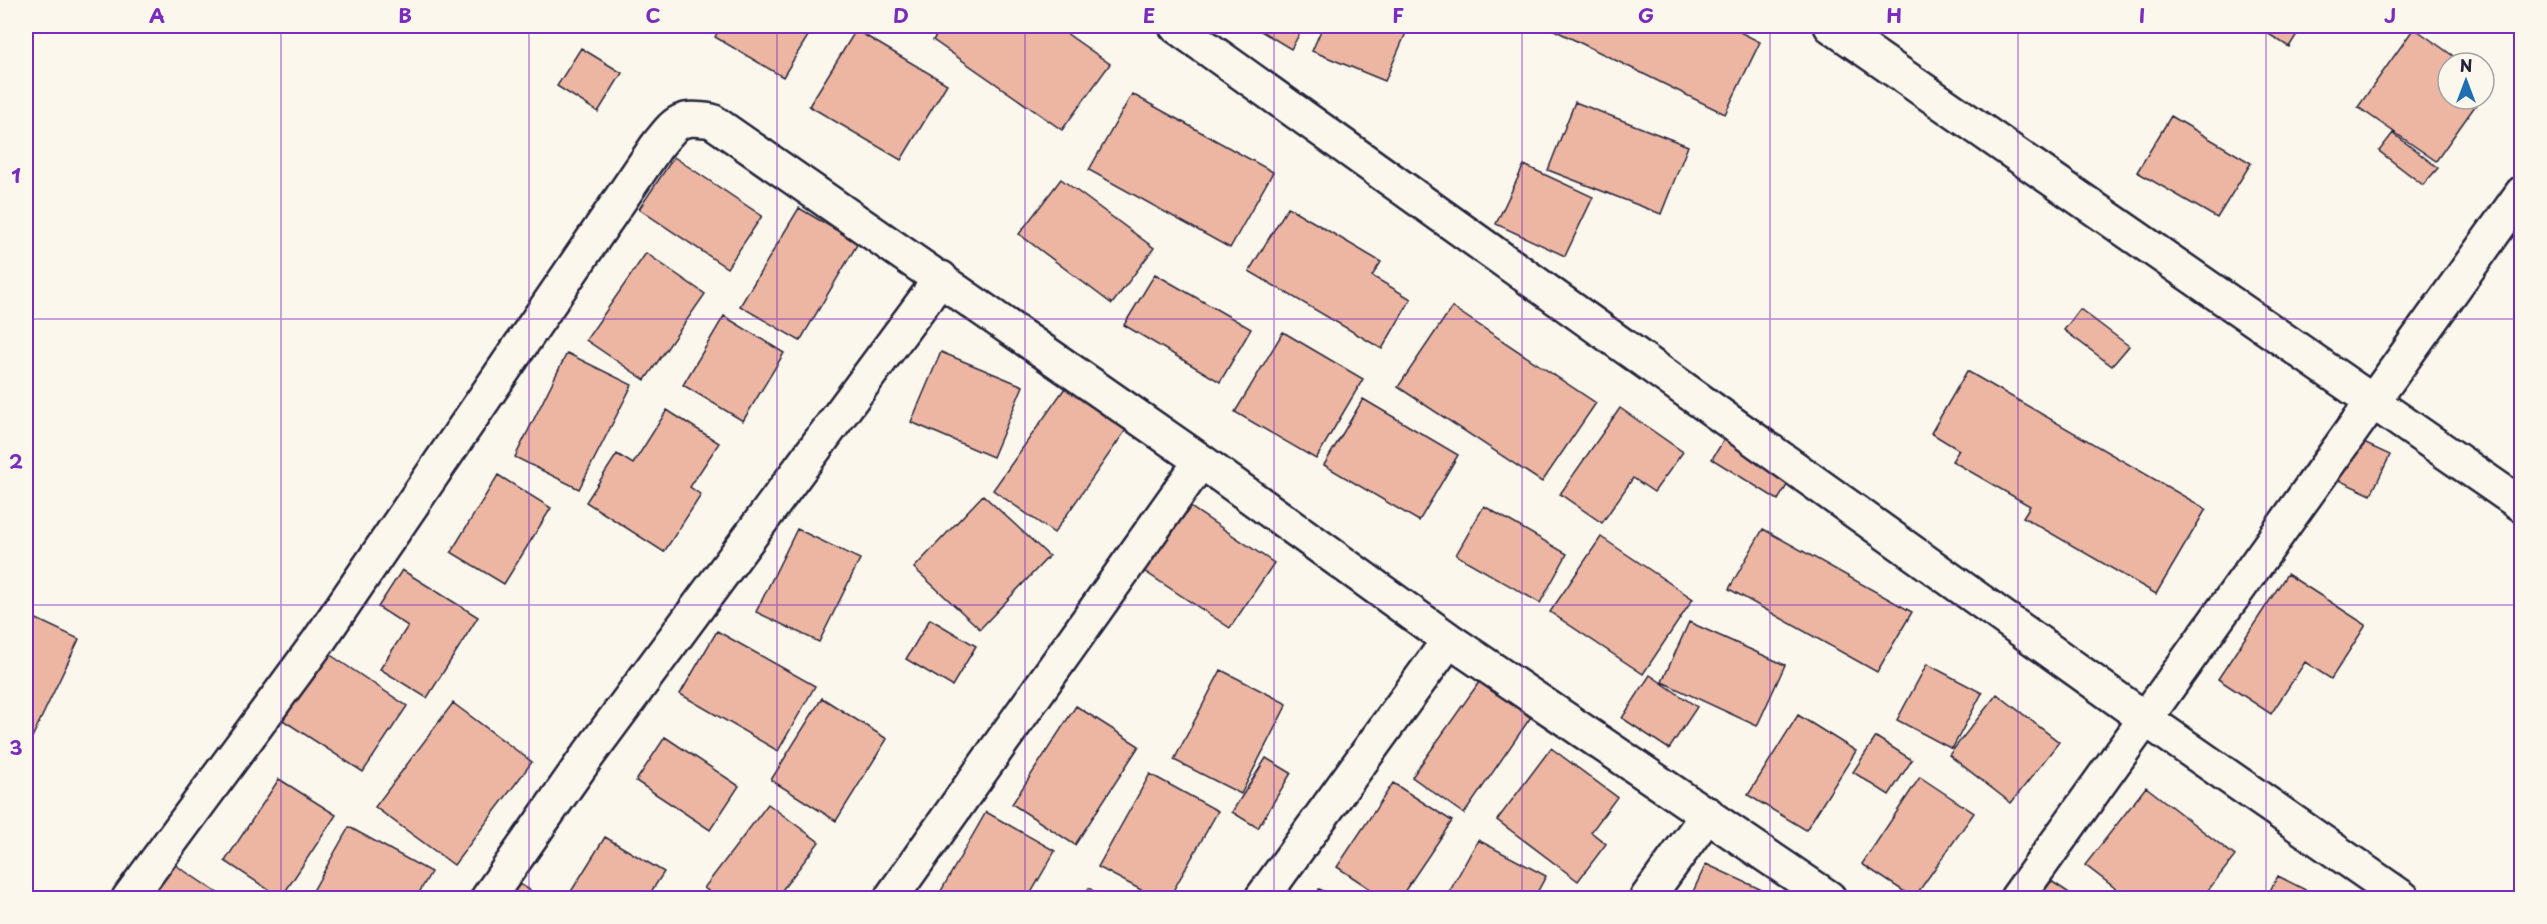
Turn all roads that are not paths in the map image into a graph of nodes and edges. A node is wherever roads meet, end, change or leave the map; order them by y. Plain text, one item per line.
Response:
1 (1176, 26) edge
2 (1831, 26) edge
3 (2522, 193) edge
4 (941, 278) junction
5 (2373, 401) junction
6 (1201, 461) junction
7 (2522, 505) edge
8 (1449, 640) junction
9 (2147, 720) junction
10 (1708, 814) junction
11 (129, 898) edge
12 (488, 898) edge
13 (891, 898) edge
14 (1262, 898) edge
15 (1647, 898) edge
16 (1829, 898) edge
17 (2017, 898) edge
18 (2403, 898) edge

1 - 9 street
2 - 5 street
3 - 5 street
4 - 6 street
4 - 11 street
4 - 12 street
5 - 7 street
5 - 9 street
6 - 8 street
6 - 13 street
8 - 10 street
8 - 14 street
9 - 17 street
9 - 18 street
10 - 15 street
10 - 16 street

